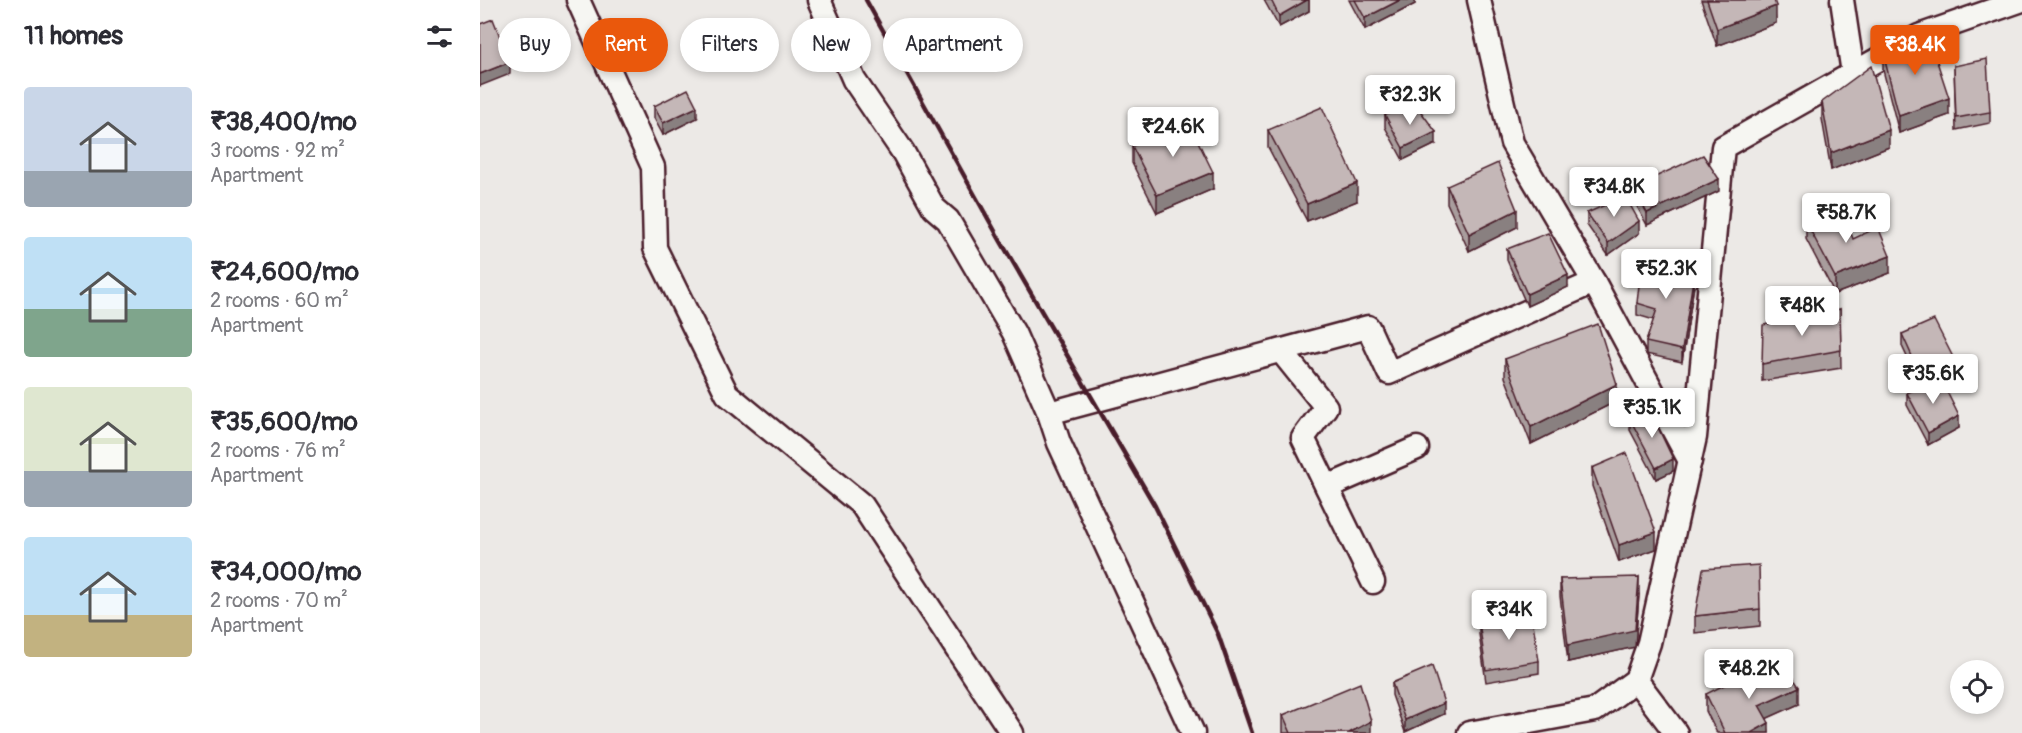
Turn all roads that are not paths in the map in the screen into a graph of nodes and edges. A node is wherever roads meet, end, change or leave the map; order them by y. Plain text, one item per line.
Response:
1 (578, 0) edge
2 (819, 0) edge
3 (1479, 0) edge
4 (1842, 0) edge
5 (2022, 0) edge
6 (1853, 73) junction
7 (1594, 282) junction
8 (1281, 351) junction
9 (1049, 413) junction
10 (1417, 447) dead end
11 (1690, 461) junction
12 (1327, 487) junction
13 (1373, 582) dead end
14 (1636, 680) junction
15 (1664, 727) edge
16 (1012, 733) edge
17 (1193, 733) edge
18 (1469, 733) edge

1 - 16 street
2 - 9 street
3 - 7 street
4 - 6 street
5 - 6 street
6 - 11 street
7 - 8 street
7 - 11 street
8 - 9 street
8 - 12 street
9 - 17 street
10 - 12 street
11 - 14 street
12 - 13 street
14 - 15 street
14 - 18 street

